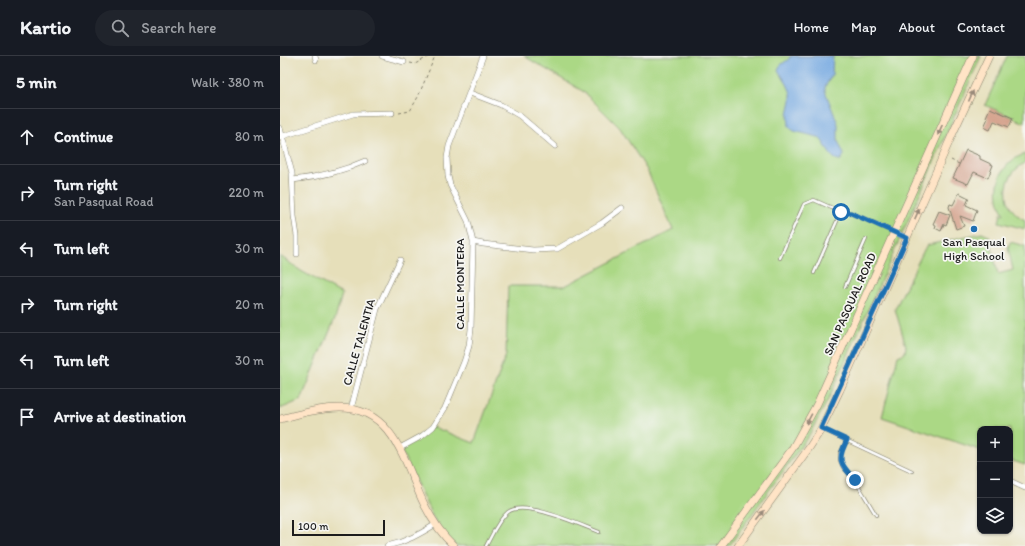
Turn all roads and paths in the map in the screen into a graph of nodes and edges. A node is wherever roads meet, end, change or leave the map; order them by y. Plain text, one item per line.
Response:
1 (382, 56) edge
2 (430, 56) edge
3 (435, 56) edge
4 (483, 56) edge
5 (972, 56) edge
6 (989, 56) edge
7 (404, 62) joint
8 (470, 93) junction
9 (392, 113) joint
10 (280, 128) edge
11 (281, 136) edge
12 (555, 146) dead end
13 (951, 160) dead end
14 (365, 161) dead end
15 (959, 164) dead end
16 (293, 180) junction
17 (622, 208) dead end
18 (841, 212) junction
19 (894, 232) junction
20 (907, 238) junction
21 (866, 239) dead end
22 (473, 242) junction
23 (297, 254) dead end
24 (780, 258) dead end
25 (400, 260) dead end
26 (814, 273) dead end
27 (844, 286) dead end
28 (351, 409) junction
29 (280, 419) edge
30 (821, 428) junction
31 (847, 440) junction
32 (400, 448) junction
33 (912, 470) dead end
34 (1013, 482) edge
35 (1025, 488) edge
36 (876, 514) dead end
37 (436, 524) junction
38 (599, 532) dead end
39 (387, 546) edge
40 (454, 546) edge
41 (486, 546) edge
42 (721, 546) edge
43 (738, 546) edge

1 - 7 street
2 - 7 path
3 - 9 path
4 - 8 street, CALLE MONTERA
5 -> 19 main road, SAN PASQUAL ROAD
20 -> 6 main road, SAN PASQUAL ROAD
8 - 12 street
8 - 22 street, CALLE MONTERA
9 - 11 street
10 - 11 street
11 - 16 street
13 - 15 path
14 - 16 street
16 - 23 street
17 - 22 street
18 - 19 lane
18 - 24 lane
18 - 26 lane
19 - 20 street
19 -> 42 main road, SAN PASQUAL ROAD
20 - 30 main road, SAN PASQUAL ROAD
21 - 27 lane
22 - 32 street, CALLE MONTERA
25 - 28 street, CALLE TALENTIA
28 - 29 main road
28 - 32 main road
30 - 31 lane
43 -> 30 main road, SAN PASQUAL ROAD
31 - 33 lane
31 - 36 lane
32 - 37 main road
34 - 35 street
37 - 39 street
37 - 40 main road
38 - 41 lane

